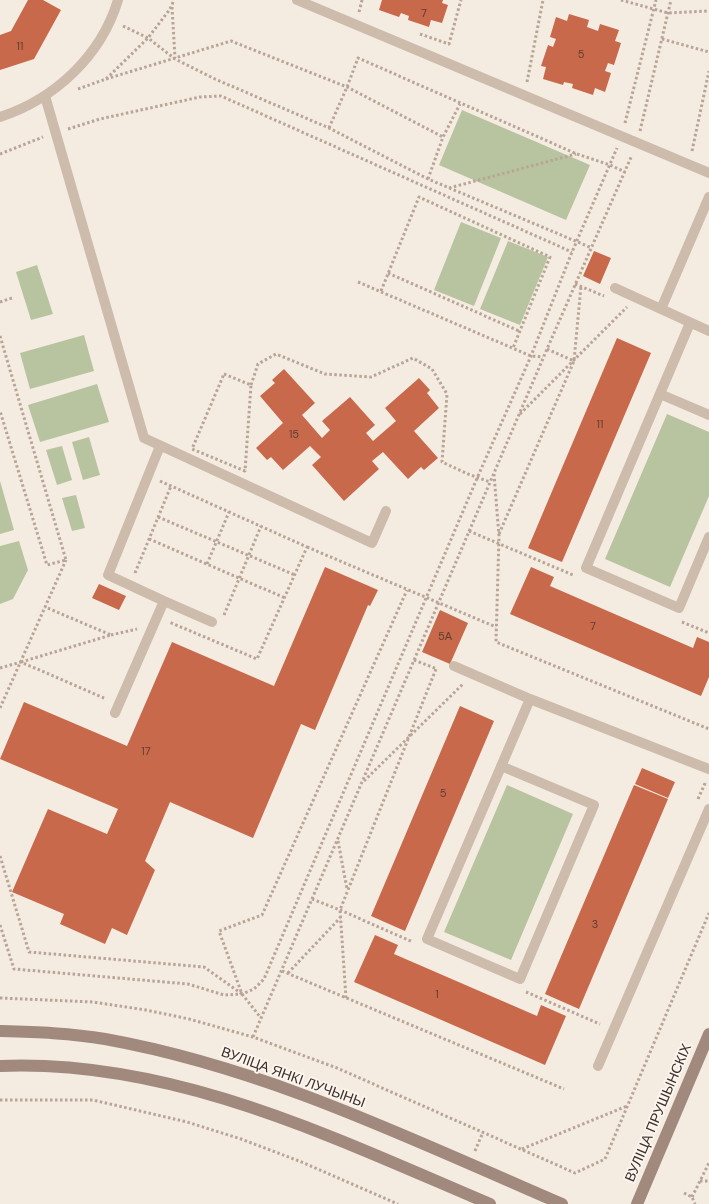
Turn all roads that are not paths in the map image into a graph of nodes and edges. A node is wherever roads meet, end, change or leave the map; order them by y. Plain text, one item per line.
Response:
1 (118, 0) edge
2 (297, 0) edge
3 (45, 96) junction
4 (0, 117) edge
5 (709, 173) edge
6 (709, 197) edge
7 (615, 288) dead end
8 (661, 309) junction
9 (690, 323) junction
10 (709, 331) edge
11 (660, 394) junction
12 (709, 415) edge
13 (160, 446) junction
14 (386, 511) dead end
15 (709, 537) edge
16 (164, 601) junction
17 (216, 622) road end
18 (454, 666) dead end
19 (530, 699) junction
20 (117, 709) road end
21 (501, 766) junction
22 (709, 769) edge
23 (709, 809) edge
24 (0, 1031) edge
25 (709, 1034) edge
26 (0, 1066) edge
27 (598, 1066) dead end
28 (490, 1204) edge
29 (562, 1204) edge
30 (637, 1204) edge

1 - 3 lane
2 - 5 lane
3 - 4 lane
3 - 13 lane
6 - 8 lane
7 - 8 lane
8 - 9 lane
9 - 10 lane
9 - 11 lane
11 - 12 lane
11 - 15 lane
13 - 14 lane
13 - 16 lane
16 - 17 lane
16 - 20 lane
18 - 19 lane
19 - 21 lane
19 - 22 lane
21 - 21 lane
23 - 27 lane
24 - 29 main road, ВУЛІЦА ЯНКІ ЛУЧЫНЫ
25 - 30 main road, ВУЛІЦА ПРУШЫНСКІХ
26 - 28 main road

